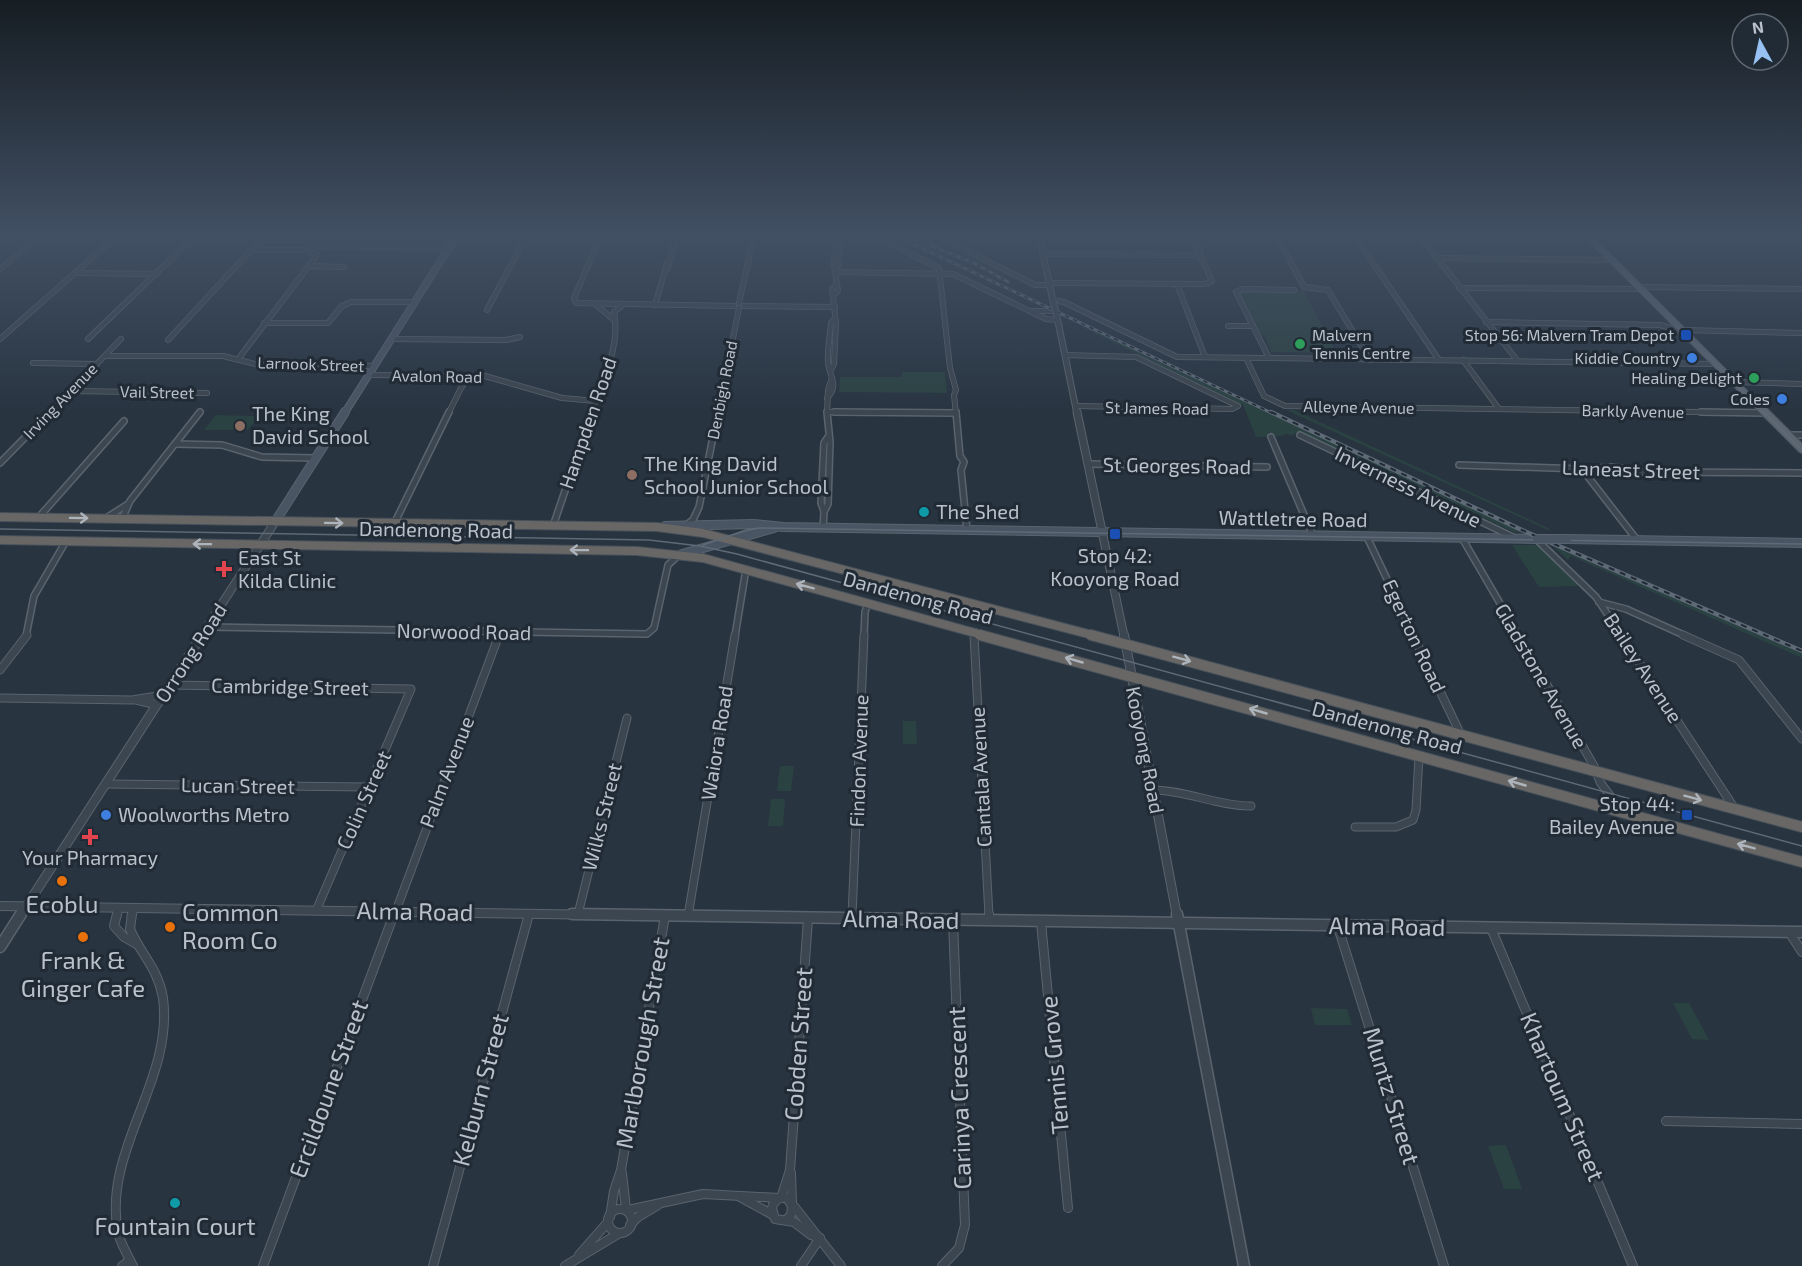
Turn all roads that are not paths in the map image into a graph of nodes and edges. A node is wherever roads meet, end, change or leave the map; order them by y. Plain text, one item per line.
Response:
1 (52, 294) edge
2 (135, 294) edge
3 (211, 294) edge
4 (287, 294) edge
5 (420, 294) edge
6 (496, 294) edge
7 (576, 294) edge
8 (659, 294) edge
9 (742, 294) edge
10 (835, 294) edge
11 (943, 294) edge
12 (995, 294) edge
13 (1053, 294) edge
14 (1181, 294) edge
15 (1236, 294) edge
16 (1330, 294) edge
17 (1394, 294) edge
18 (1464, 294) edge
19 (1646, 294) edge
20 (1055, 301) junction
21 (415, 302) junction
22 (595, 304) junction
23 (623, 305) junction
24 (656, 305) junction
25 (739, 306) junction
26 (835, 307) junction
27 (1026, 309) junction
28 (487, 310) dead end
29 (1055, 311) junction
30 (1669, 317) junction
31 (615, 320) junction
32 (1057, 320) junction
33 (1486, 322) junction
34 (264, 323) junction
35 (1657, 325) junction
36 (1228, 326) dead end
37 (1253, 326) junction
38 (1684, 332) junction
39 (1802, 333) edge
40 (520, 337) dead end
41 (0, 339) edge
42 (88, 339) dead end
43 (121, 339) dead end
44 (392, 339) junction
45 (168, 340) dead end
46 (508, 340) junction
47 (504, 345) dead end
48 (1065, 355) junction
49 (105, 356) junction
50 (1205, 357) junction
51 (239, 358) junction
52 (1248, 358) junction
53 (1268, 358) junction
54 (1371, 359) junction
55 (1439, 360) junction
56 (1463, 360) junction
57 (1516, 361) junction
58 (33, 363) dead end
59 (97, 364) junction
60 (1716, 364) junction
61 (374, 366) junction
62 (369, 375) junction
63 (464, 375) junction
64 (471, 375) junction
65 (1735, 382) junction
66 (1802, 384) edge
67 (461, 388) junction
68 (71, 391) junction
69 (207, 393) dead end
70 (596, 400) junction
71 (1076, 406) junction
72 (1499, 409) junction
73 (200, 412) dead end
74 (828, 412) junction
75 (956, 413) junction
76 (1766, 413) junction
77 (124, 421) dead end
78 (1300, 435) dead end
79 (1788, 435) junction
80 (1802, 435) edge
81 (1271, 437) dead end
82 (175, 444) junction
83 (1802, 449) edge
84 (316, 458) junction
85 (0, 463) edge
86 (1088, 465) junction
87 (1459, 465) dead end
88 (1267, 467) dead end
89 (1582, 469) junction
90 (1802, 474) edge
91 (128, 504) junction
92 (699, 507) junction
93 (0, 516) edge
94 (39, 517) junction
95 (106, 518) junction
96 (122, 519) junction
97 (275, 522) junction
98 (394, 524) junction
99 (686, 525) junction
100 (553, 526) junction
101 (713, 526) junction
102 (647, 527) junction
103 (783, 527) junction
104 (823, 528) junction
105 (967, 530) junction
106 (1102, 533) junction
107 (1313, 536) junction
108 (1367, 537) junction
109 (1462, 538) junction
110 (1516, 539) junction
111 (1537, 539) junction
112 (0, 540) edge
113 (735, 540) junction
114 (1637, 540) junction
115 (66, 541) junction
116 (1802, 543) edge
117 (260, 545) junction
118 (661, 552) junction
119 (681, 554) junction
120 (668, 565) junction
121 (746, 569) junction
122 (1599, 602) junction
123 (868, 603) junction
124 (207, 627) junction
125 (500, 632) junction
126 (975, 632) junction
127 (1126, 644) junction
128 (0, 670) edge
129 (1131, 676) junction
130 (170, 685) junction
131 (411, 689) joint
132 (164, 695) junction
133 (0, 698) edge
134 (132, 699) junction
135 (157, 705) junction
136 (627, 718) dead end
137 (1461, 735) junction
138 (1802, 739) edge
139 (1419, 756) junction
140 (1596, 771) junction
141 (106, 784) junction
142 (369, 787) junction
143 (1152, 790) junction
144 (1251, 806) dead end
145 (1735, 809) junction
146 (1623, 812) junction
147 (1355, 827) dead end
148 (1802, 827) edge
149 (1802, 862) edge
150 (0, 906) edge
151 (27, 906) junction
152 (119, 908) junction
153 (135, 908) junction
154 (316, 911) junction
155 (394, 912) junction
156 (529, 914) junction
157 (578, 915) junction
158 (665, 916) junction
159 (688, 917) junction
160 (808, 919) junction
161 (852, 919) junction
162 (953, 921) junction
163 (989, 922) junction
164 (1041, 922) junction
165 (1179, 924) junction
166 (1338, 927) junction
167 (1491, 928) junction
168 (1789, 932) junction
169 (1802, 932) edge
170 (141, 946) junction
171 (0, 947) edge
172 (1802, 952) edge
173 (1666, 1121) dead end
174 (1802, 1124) edge
175 (621, 1170) junction
176 (790, 1170) junction
177 (738, 1196) junction
178 (780, 1198) junction
179 (661, 1203) junction
180 (792, 1204) junction
181 (1068, 1208) dead end
182 (627, 1210) junction
183 (773, 1215) junction
184 (609, 1219) junction
185 (786, 1220) junction
186 (629, 1226) junction
187 (618, 1233) junction
188 (820, 1238) junction
189 (574, 1260) junction
190 (128, 1264) edge
191 (263, 1266) edge
192 (433, 1266) edge
193 (565, 1266) edge
194 (801, 1266) edge
195 (841, 1266) edge
196 (942, 1266) edge
197 (1244, 1266) edge
198 (1444, 1266) edge
199 (1633, 1266) edge

1 - 41 street
2 - 42 street
3 - 45 street
4 - 34 street
5 - 21 main road, Orrong Road
6 - 28 street
7 - 22 street
8 - 24 street
9 - 25 street, Denbigh Road
10 - 26 street
11 - 75 street
12 - 27 street
13 - 20 street, Kooyong Road
14 - 50 street
15 - 37 street
16 - 54 street
17 - 55 street
18 - 33 street
19 - 30 main road
20 - 29 street, Kooyong Road, bridge
20 - 50 street
21 - 34 street
21 - 44 main road, Orrong Road
22 - 23 street
22 - 31 street
23 - 24 street
23 - 31 street, Hampden Road
24 - 25 street
25 - 26 street
25 - 92 street, Denbigh Road
26 - 74 street
27 - 29 street
27 - 32 street
29 - 32 street, Kooyong Road
30 - 35 street
30 - 38 main road
31 - 70 street, Hampden Road
32 - 48 street, Kooyong Road
33 - 35 street
33 - 57 street
34 - 51 street
35 - 38 street
36 - 37 street
37 - 53 street
38 - 39 street
38 - 60 main road
40 - 46 street
43 - 49 street, Irving Avenue
44 - 46 street
44 - 61 main road, Orrong Road
46 - 47 street
48 - 71 street, Kooyong Road
48 - 71 street, St James Road
49 - 51 street, Larnook Street
49 - 59 street, Irving Avenue
50 - 52 street
51 - 61 street, Larnook Street
52 - 53 street
52 - 72 street, Alleyne Avenue
53 - 54 street
54 - 55 street
55 - 56 street
56 - 57 street
56 - 72 street
57 - 60 street
58 - 59 street
59 - 68 street, Irving Avenue
60 - 65 main road
61 - 62 main road, Orrong Road
62 - 63 street, Avalon Road
62 - 84 main road, Orrong Road
63 - 64 street, Avalon Road
63 - 67 street
64 - 67 street
64 - 70 street, Avalon Road
65 - 66 street
65 - 76 main road
67 - 98 street
68 - 69 street, Vail Street
68 - 85 street, Irving Avenue
70 - 100 street, Hampden Road
71 - 86 street, Kooyong Road
72 - 76 street, Barkly Avenue
73 - 82 street
74 - 75 street
74 - 104 street
75 - 105 street
76 - 79 main road
77 - 94 street
78 - 110 street, Inverness Avenue
79 - 80 street
79 - 83 main road
81 - 107 street
82 - 84 street
82 - 91 street
84 - 97 main road, Orrong Road
86 - 88 street, St Georges Road
86 - 106 street, Kooyong Road
87 - 89 street, Llaneast Street
89 - 90 street, Llaneast Street
89 - 114 street
91 - 95 street
91 - 96 street
92 - 99 street, Denbigh Road
92 - 101 street
93 - 94 highway, Dandenong Road
94 -> 95 highway, Dandenong Road
95 - 96 highway, Dandenong Road
96 - 97 highway, Dandenong Road
97 -> 98 highway, Dandenong Road
97 - 117 street, Orrong Road
98 - 100 highway, Dandenong Road
99 - 101 main road, Wattletree Road
99 - 102 main road, Wattletree Road
100 - 102 highway, Dandenong Road
101 - 103 main road, Wattletree Road
102 - 113 highway, Dandenong Road
103 - 104 main road, Wattletree Road
103 - 113 main road, Wattletree Road
104 - 105 main road, Wattletree Road
105 - 106 main road, Wattletree Road
106 - 107 main road, Wattletree Road
106 - 127 street, Kooyong Road
107 - 108 main road, Wattletree Road
108 - 109 main road, Wattletree Road
108 - 137 street, Egerton Road
109 - 110 main road, Wattletree Road
109 - 140 street, Gladstone Avenue
110 - 111 main road, Wattletree Road
111 - 114 main road, Wattletree Road, bridge
111 - 122 street, Bailey Avenue
112 - 115 highway, Dandenong Road
113 - 119 main road, Wattletree Road
113 - 127 highway, Dandenong Road
114 - 116 main road, Wattletree Road
117 -> 115 highway, Dandenong Road
115 - 128 street
118 -> 117 highway, Dandenong Road
117 - 124 street, Orrong Road
118 - 119 highway, Dandenong Road
118 - 120 street
119 - 120 street
119 - 121 highway, Dandenong Road
120 - 125 street, Norwood Road
123 -> 121 highway, Dandenong Road
121 - 159 street, Waiora Road
122 - 138 street
122 - 145 street, Bailey Avenue
123 - 126 highway, Dandenong Road
123 - 161 street, Findon Avenue
124 - 125 street, Norwood Road
124 - 130 street, Orrong Road
125 - 155 street, Palm Avenue
129 -> 126 highway, Dandenong Road
126 - 163 street, Cantala Avenue
127 - 129 street, Kooyong Road
127 -> 137 highway, Dandenong Road
139 -> 129 highway, Dandenong Road
129 - 143 street, Kooyong Road
130 - 131 street, Cambridge Street
130 - 132 street, Orrong Road
131 - 142 street, Colin Street
132 - 134 street
132 - 135 street, Orrong Road
133 - 134 street
134 - 135 street
135 - 141 street, Orrong Road
136 - 157 street, Wilks Street
137 - 140 highway, Dandenong Road
146 -> 139 highway, Dandenong Road
139 - 147 street
140 -> 145 highway, Dandenong Road
140 - 146 street, Gladstone Avenue
141 - 142 street, Lucan Street
141 - 151 street, Orrong Road
142 - 154 street, Colin Street
143 - 144 street
143 - 165 street, Kooyong Road
145 - 148 highway, Dandenong Road
149 -> 146 highway, Dandenong Road
150 - 151 street, Alma Road
151 - 152 street, Alma Road
151 - 171 street, Orrong Road
152 - 153 street, Alma Road
152 - 170 street
153 - 154 street, Alma Road
153 - 170 street
154 - 155 street, Alma Road
155 - 156 street, Alma Road
155 - 191 street, Ercildoune Street
156 - 157 street, Alma Road
156 - 192 street, Kelburn Street
157 - 158 street, Alma Road
158 - 159 street, Alma Road
158 - 175 street, Marlborough Street
159 - 160 street, Alma Road
160 - 161 street, Alma Road
160 - 176 street, Cobden Street
161 - 162 street, Alma Road
162 - 163 street, Alma Road
162 - 196 street, Carinya Crescent
163 - 164 street, Alma Road
164 - 165 street, Alma Road
164 - 181 street, Tennis Grove
165 - 166 street, Alma Road
165 - 197 street, Kooyong Road
166 - 167 street, Alma Road
166 - 198 street, Muntz Street
167 - 168 street, Alma Road
167 - 199 street, Khartoum Street
168 - 169 street, Alma Road
168 - 172 street
170 - 190 street
173 - 174 street
175 - 182 street, Marlborough Street
175 - 184 street, Marlborough Street
176 - 178 street, Cobden Street
176 - 180 street, Cobden Street
177 - 178 street
177 - 179 street
177 - 183 street
178 - 180 street
178 - 183 street
179 - 182 street
179 - 186 street
180 - 185 street
180 - 188 street
182 - 184 street
182 - 186 street
183 - 185 street
184 - 187 street
184 - 189 street
185 - 188 street
186 - 187 street
187 - 189 street
188 - 194 street
188 - 195 street
189 - 193 street

